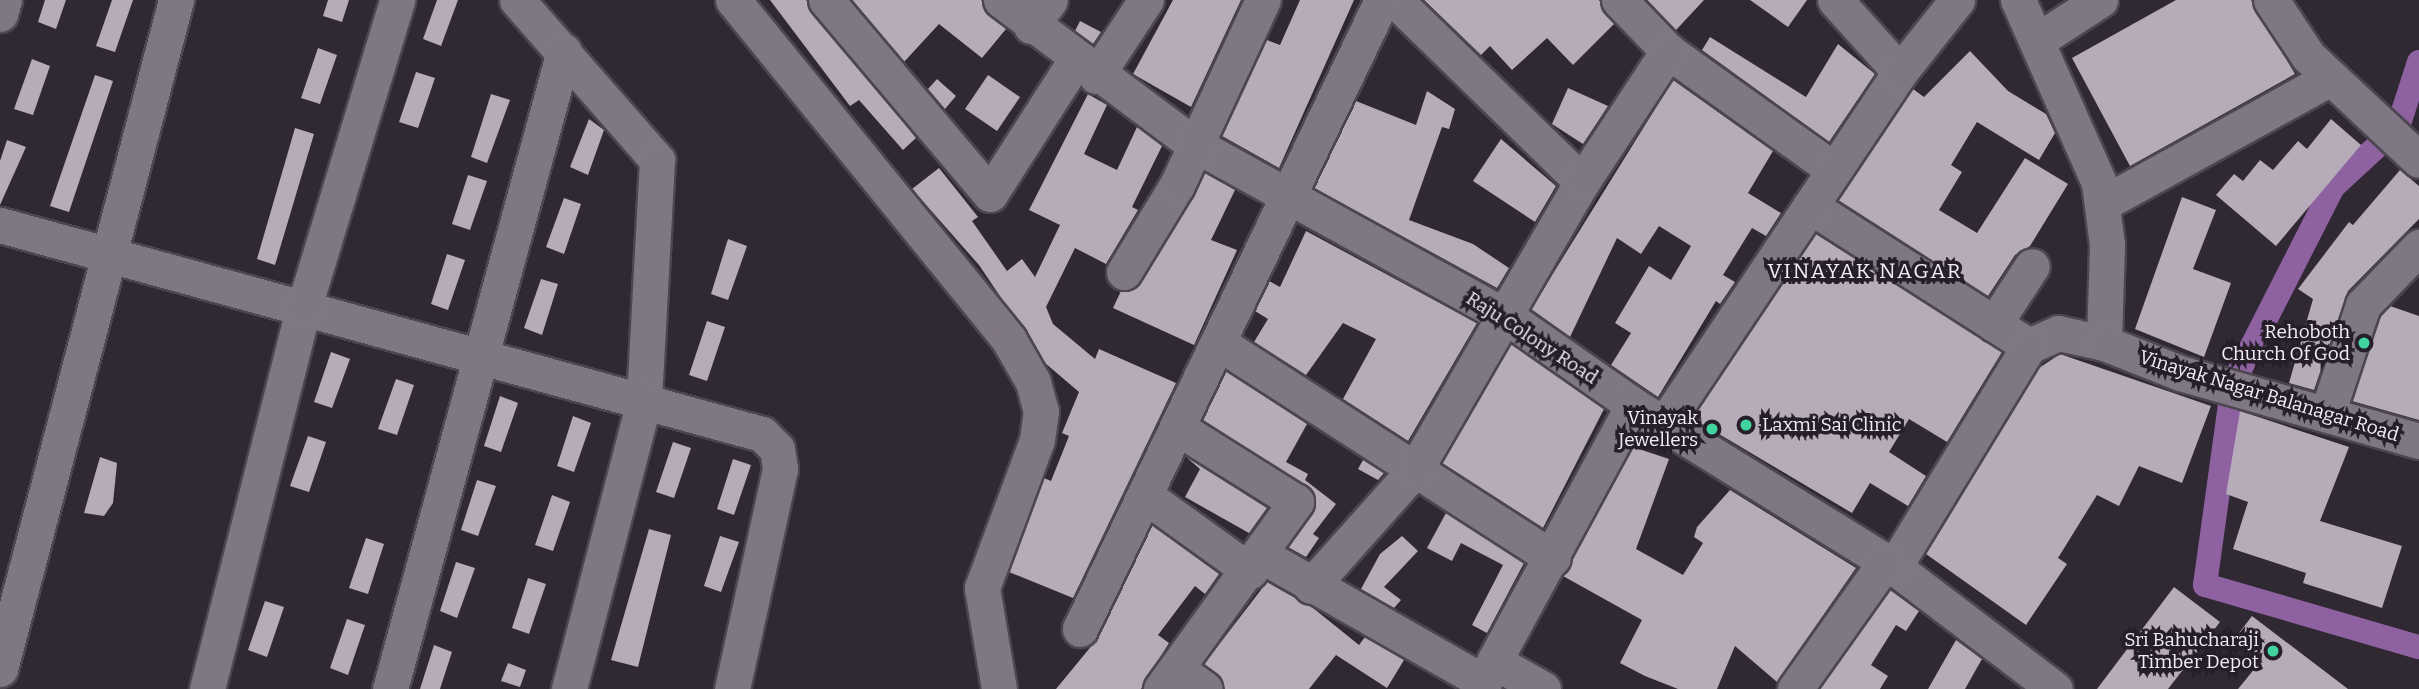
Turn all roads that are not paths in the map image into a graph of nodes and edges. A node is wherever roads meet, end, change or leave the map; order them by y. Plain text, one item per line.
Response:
1 (4, 0) edge
2 (176, 0) edge
3 (397, 0) edge
4 (517, 0) edge
5 (733, 0) edge
6 (826, 0) edge
7 (1001, 0) edge
8 (1146, 0) edge
9 (1263, 0) edge
10 (1382, 0) edge
11 (1395, 0) edge
12 (1619, 0) edge
13 (1835, 0) edge
14 (1957, 0) edge
15 (2018, 0) edge
16 (2100, 0) edge
17 (2272, 0) edge
18 (1041, 13) edge
19 (0, 14) edge
20 (2038, 40) junction
21 (564, 51) junction
22 (1668, 51) junction
23 (1086, 69) junction
24 (1900, 72) junction
25 (2330, 78) junction
26 (1192, 143) junction
27 (2399, 143) edge
28 (1834, 170) junction
29 (1582, 182) junction
30 (1285, 191) junction
31 (2102, 204) junction
32 (1810, 205) junction
33 (0, 225) edge
34 (2419, 247) edge
35 (110, 255) junction
36 (2032, 266) dead end
37 (1124, 272) dead end
38 (304, 307) junction
39 (1507, 317) junction
40 (1994, 324) junction
41 (1219, 343) junction
42 (2104, 343) junction
43 (2029, 346) junction
44 (480, 359) junction
45 (644, 401) junction
46 (1633, 405) junction
47 (2327, 414) junction
48 (1665, 423) junction
49 (1178, 428) junction
50 (2419, 441) edge
51 (1416, 468) junction
52 (1147, 497) junction
53 (1553, 558) junction
54 (1256, 563) junction
55 (1890, 564) junction
56 (1311, 586) junction
57 (1080, 629) dead end
58 (0, 669) edge
59 (1487, 678) edge
60 (1169, 679) edge
61 (207, 689) edge
62 (390, 689) edge
63 (569, 689) edge
64 (732, 689) edge
65 (999, 689) edge
66 (1205, 689) edge
67 (1543, 689) edge
68 (1795, 689) edge
69 (2055, 689) edge

1 - 19 street
2 - 35 street
3 - 38 street
4 - 21 street
5 - 65 street
6 - 23 street
7 - 18 street, Raju Colony Road
8 - 23 street
9 - 26 street
10 - 30 street
11 - 29 street
12 - 22 street
13 - 24 street
14 - 24 street
15 - 20 street
16 - 20 street
17 - 25 street
18 - 23 street, Raju Colony Road
20 - 31 street
21 - 44 street
21 - 45 street
22 - 28 street
22 - 29 street
23 - 26 street, Raju Colony Road
24 - 28 street
25 - 27 street
25 - 31 street
26 - 30 street, Raju Colony Road
26 - 37 street
28 - 32 street
29 - 39 street
30 - 39 street, Raju Colony Road
30 - 41 street
31 - 42 street
32 - 40 street
32 - 48 street
33 - 35 street
34 - 47 street
35 - 38 street
35 - 58 street
36 - 40 street
38 - 44 street
38 - 61 street
39 - 46 street, Raju Colony Road
39 - 51 street
40 - 43 street
41 - 49 street
41 - 51 street
42 - 43 street, Vinayak Nagar Balanagar Road
42 - 47 street, Vinayak Nagar Balanagar Road
43 - 55 street
44 - 45 street
44 - 62 street
45 - 63 street
45 - 64 street
46 - 48 street, Raju Colony Road
46 - 53 street
47 - 50 street, Vinayak Nagar Balanagar Road
48 - 55 street, Raju Colony Road
49 - 52 street
49 - 54 street
51 - 53 street
51 - 56 street
52 - 54 street
52 - 57 street
53 - 59 street
54 - 56 street
54 - 60 street
55 - 68 street
55 - 69 street, Raju Colony Road
56 - 59 street
59 - 67 street
60 - 66 street

